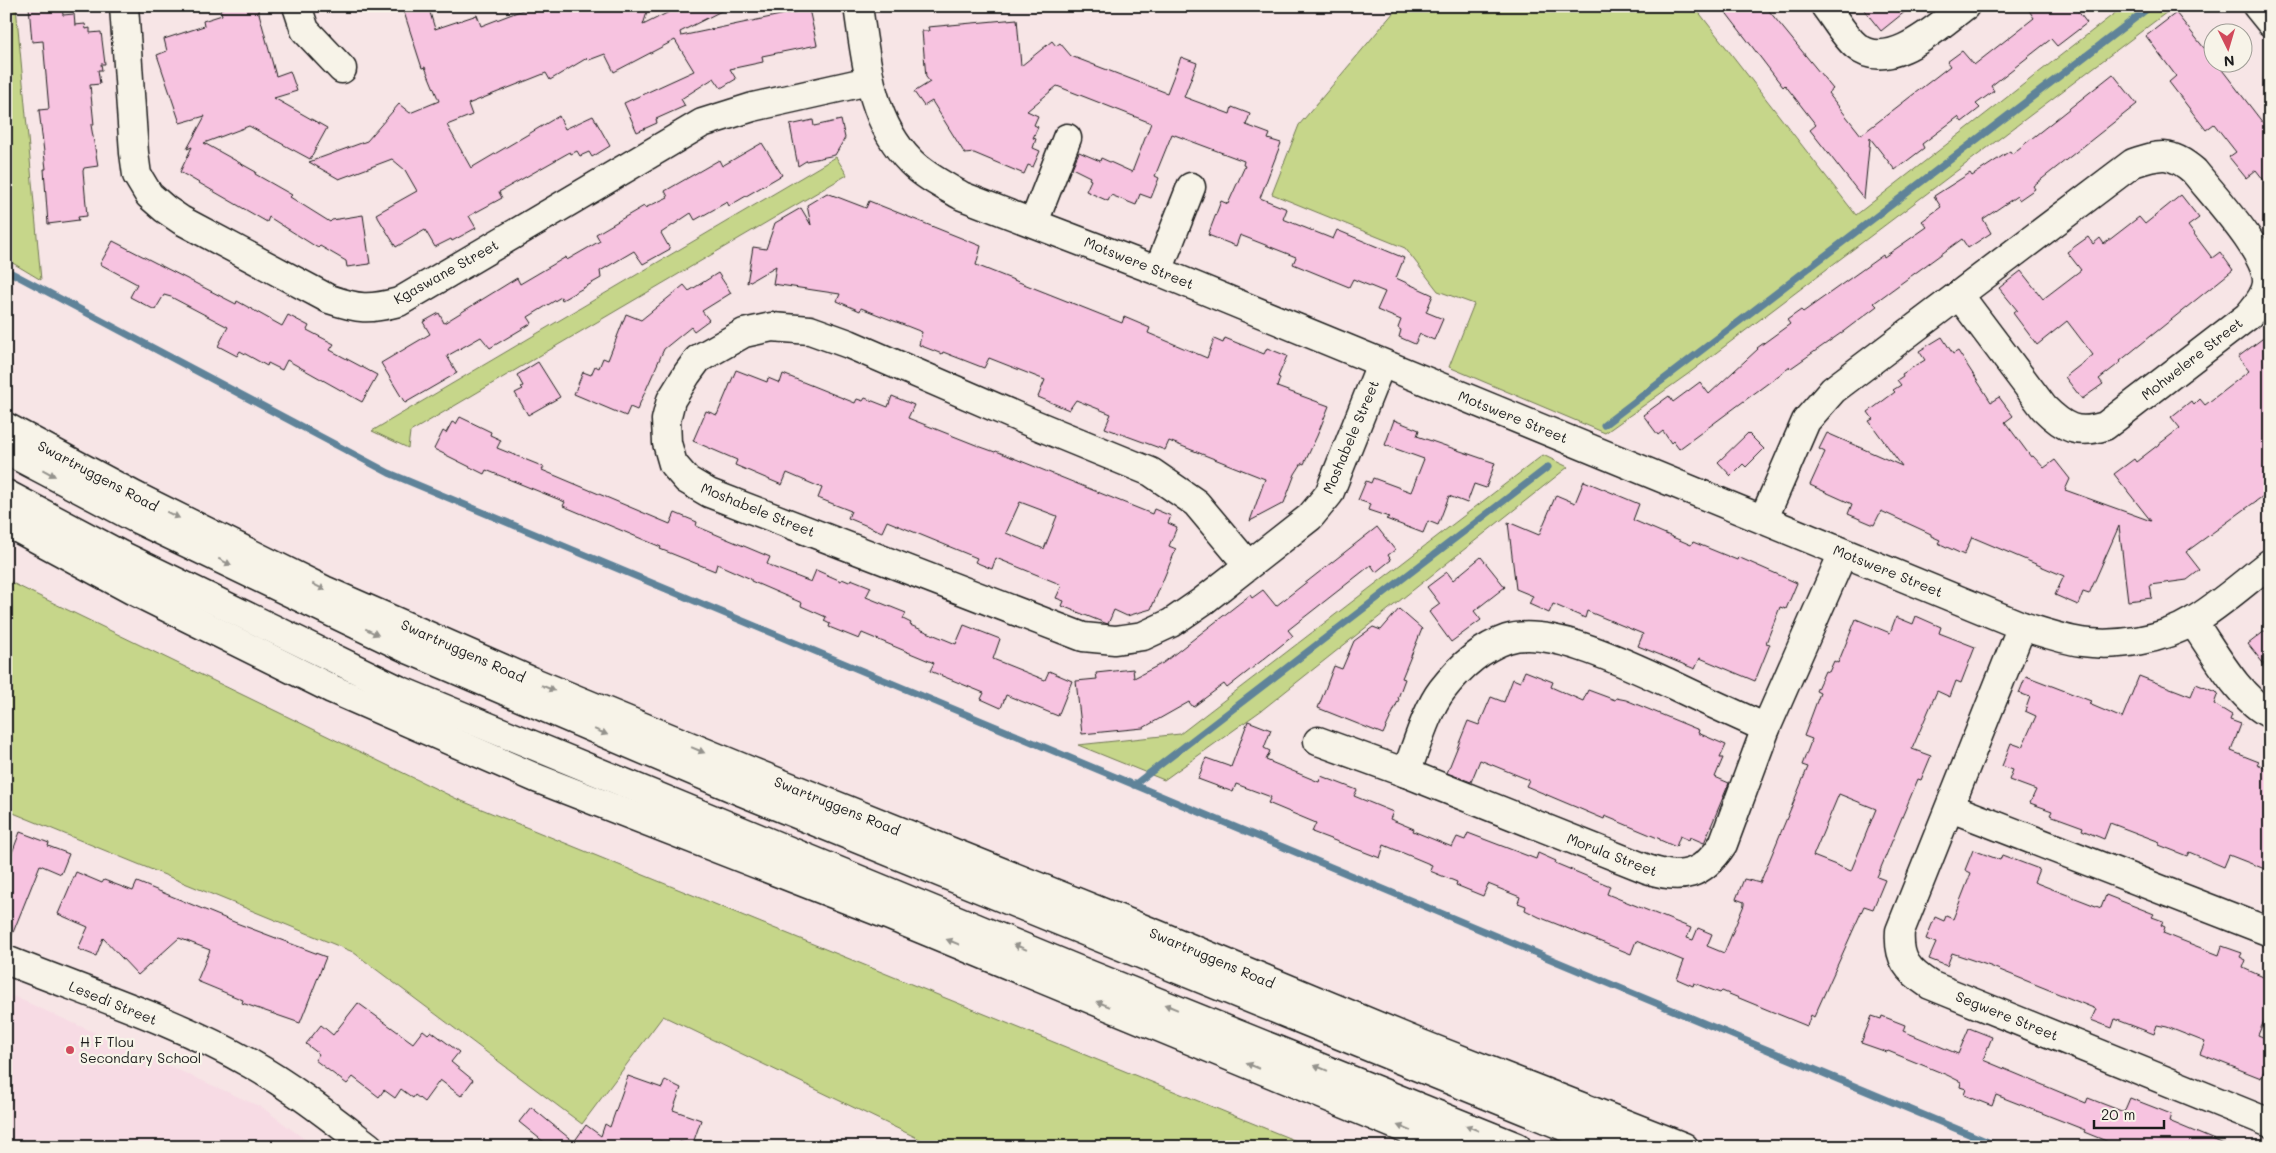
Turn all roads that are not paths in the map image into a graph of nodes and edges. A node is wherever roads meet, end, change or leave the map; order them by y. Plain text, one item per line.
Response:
1 (124, 6) edge
2 (297, 6) edge
3 (858, 6) edge
4 (1825, 6) edge
5 (1965, 6) edge
6 (2257, 6) edge
7 (2270, 22) edge
8 (342, 69) dead end
9 (869, 81) junction
10 (1067, 138) dead end
11 (1191, 187) dead end
12 (1034, 222) junction
13 (1158, 271) junction
14 (1959, 296) junction
15 (1381, 364) junction
16 (6, 427) edge
17 (6, 450) edge
18 (6, 494) edge
19 (1764, 518) junction
20 (6, 522) edge
21 (1843, 553) junction
22 (2270, 562) edge
23 (1248, 564) junction
24 (2193, 622) junction
25 (2022, 626) junction
26 (2270, 714) edge
27 (1766, 728) junction
28 (1318, 741) dead end
29 (1406, 773) junction
30 (1951, 808) junction
31 (2270, 932) edge
32 (6, 960) edge
33 (2270, 1123) edge
34 (369, 1147) edge
35 (1449, 1147) edge
36 (1518, 1147) edge
37 (1615, 1147) edge
38 (1684, 1147) edge

1 - 9 street, Kgaswane Street
2 - 8 street
3 - 9 street, Motswere Street
4 - 5 street
6 - 7 street
9 - 12 street, Motswere Street
10 - 12 street
11 - 13 street
12 - 13 street, Motswere Street
13 - 15 street, Motswere Street
14 - 14 street, Mohwelere Street
14 - 19 street, Mohwelere Street
15 - 19 street, Motswere Street
15 - 23 street, Moshabele Street
16 -> 38 street, Swartruggens Road
17 -> 37 street
36 -> 18 street
19 - 21 street, Motswere Street
35 -> 20 street
21 - 25 street, Motswere Street
21 - 27 street, Morula Street
22 - 24 street, Motswere Street
23 - 23 street, Moshabele Street
24 - 25 street, Motswere Street
24 - 26 street
25 - 30 street, Segwere Street
27 - 29 street
27 - 29 street, Morula Street
28 - 29 street, Morula Street
30 - 31 street
30 - 33 street, Segwere Street
32 - 34 street, Lesedi Street

